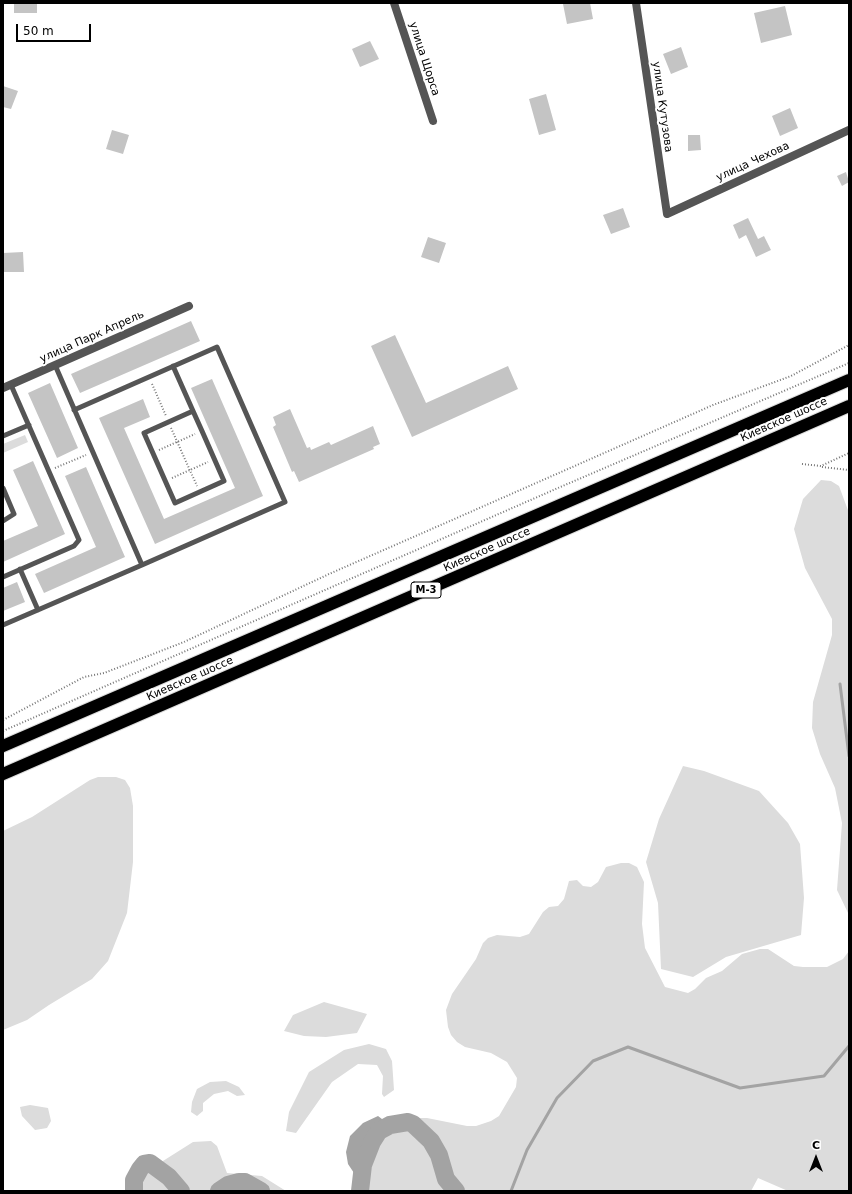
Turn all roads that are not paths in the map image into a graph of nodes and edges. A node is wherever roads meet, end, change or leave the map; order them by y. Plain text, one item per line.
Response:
1 (394, 3) edge
2 (636, 3) edge
3 (433, 121) dead end
4 (849, 130) edge
5 (667, 214) joint
6 (189, 306) dead end
7 (55, 365) junction
8 (174, 366) junction
9 (849, 380) edge
10 (11, 385) junction
11 (3, 388) edge
12 (849, 406) edge
13 (74, 410) junction
14 (194, 411) junction
15 (29, 425) junction
16 (3, 436) edge
17 (3, 488) edge
18 (3, 521) edge
19 (142, 565) junction
20 (20, 569) junction
21 (3, 576) edge
22 (38, 610) junction
23 (3, 625) edge
24 (3, 746) edge
25 (3, 774) edge

1 - 3 street, улица Щорса
2 - 5 street, улица Кутузова
4 - 5 street, улица Чехова
6 - 7 street, улица Парк Апрель
7 - 10 street, улица Парк Апрель
7 - 13 lane
8 - 13 lane
8 - 14 lane
8 - 19 lane
9 - 24 highway, Киевское шоссе / М-3
10 - 11 street, улица Парк Апрель
10 - 15 lane
12 - 25 highway, Киевское шоссе / М-3
13 - 19 lane
14 - 14 lane
15 - 16 lane
15 - 20 lane
17 - 18 lane
19 - 22 lane
20 - 21 lane
20 - 22 lane
22 - 23 lane

